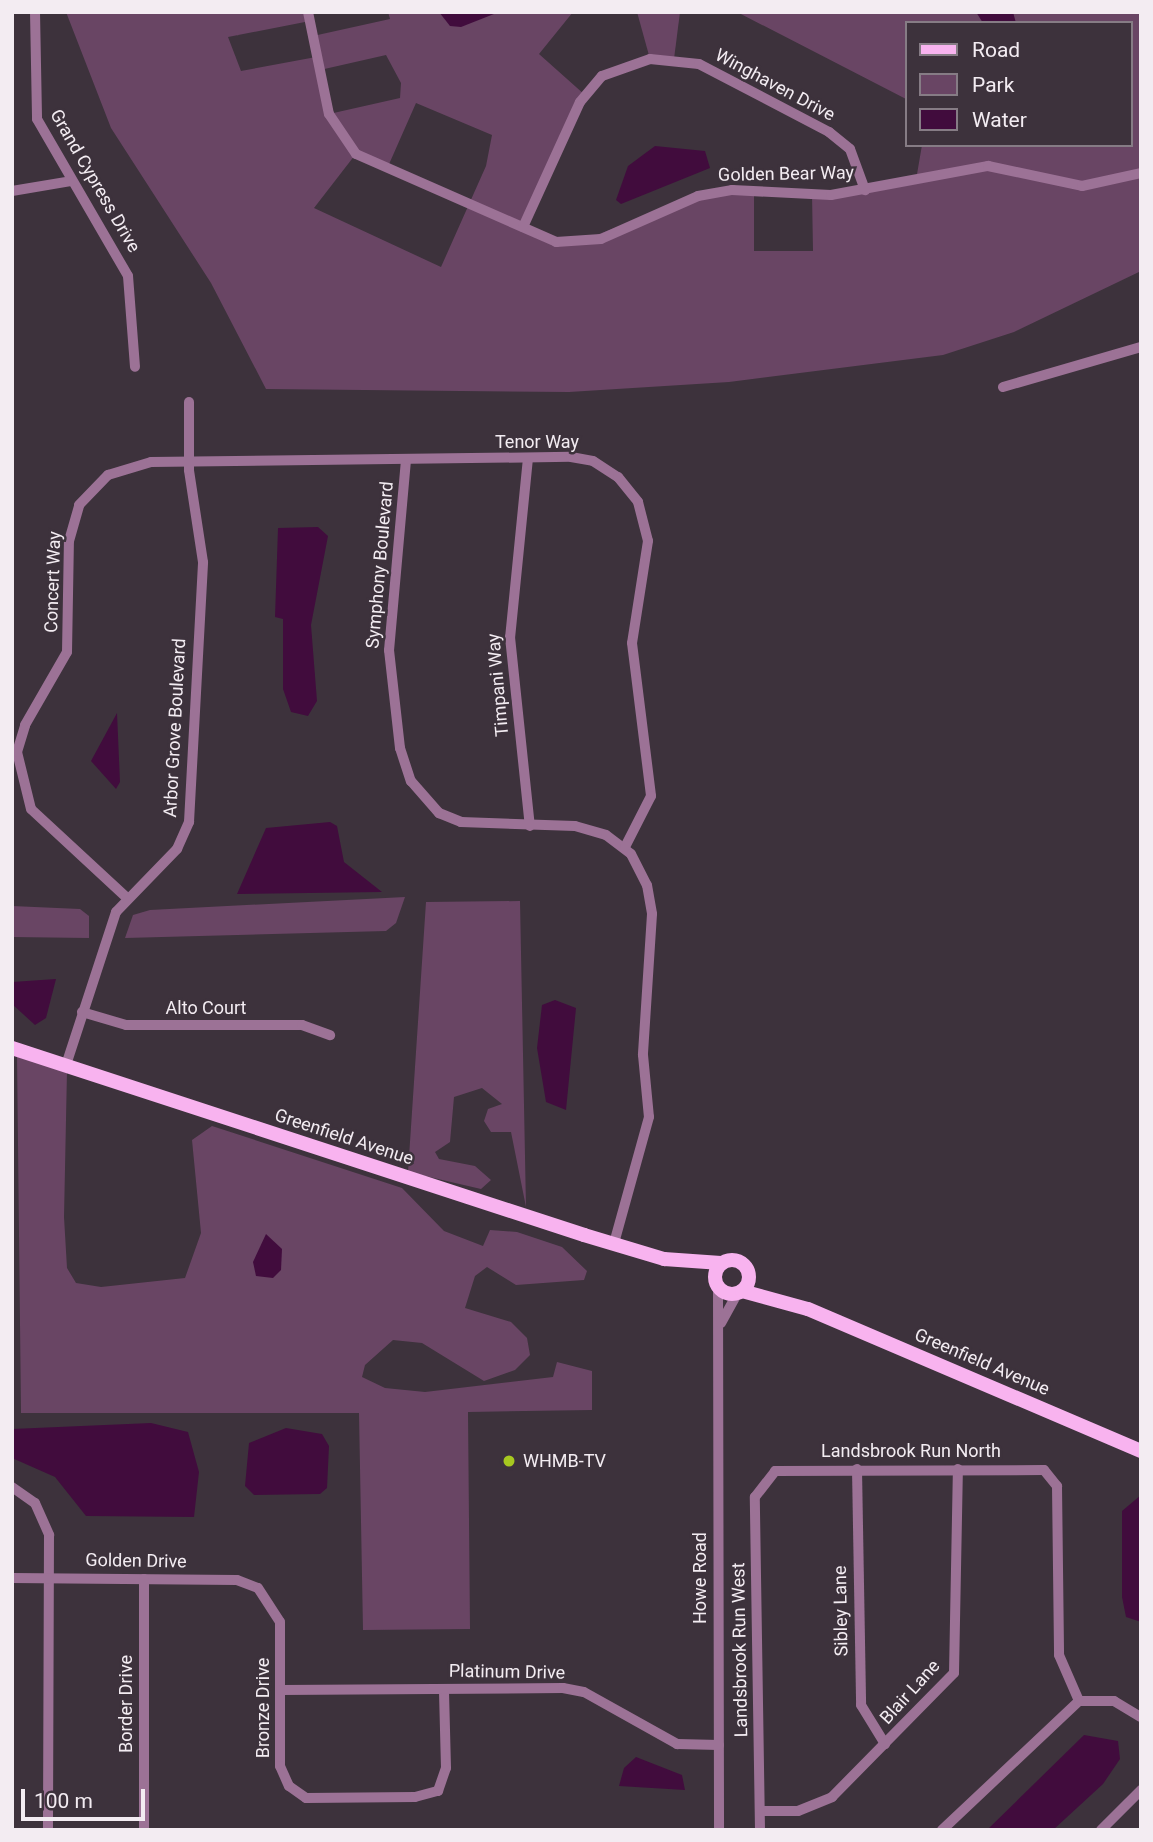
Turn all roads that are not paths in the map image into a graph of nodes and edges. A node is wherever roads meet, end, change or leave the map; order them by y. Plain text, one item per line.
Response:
1 (35, 12) edge
2 (308, 12) edge
3 (1141, 173) edge
4 (72, 181) junction
5 (865, 190) junction
6 (12, 191) edge
7 (523, 227) junction
8 (1141, 347) edge
9 (135, 367) dead end
10 (1003, 387) dead end
11 (189, 402) dead end
12 (527, 458) junction
13 (406, 460) junction
14 (189, 462) junction
15 (530, 826) junction
16 (625, 847) junction
17 (126, 897) junction
18 (82, 1012) junction
19 (330, 1035) dead end
20 (12, 1048) edge
21 (66, 1065) junction
22 (614, 1243) junction
23 (664, 1259) junction
24 (721, 1263) junction
25 (748, 1272) junction
26 (716, 1286) junction
27 (740, 1292) junction
28 (808, 1309) junction
29 (719, 1325) junction
30 (1141, 1451) edge
31 (857, 1469) junction
32 (958, 1469) junction
33 (768, 1474) joint
34 (12, 1487) edge
35 (49, 1577) junction
36 (12, 1578) edge
37 (144, 1579) junction
38 (258, 1588) joint
39 (444, 1689) junction
40 (281, 1690) junction
41 (1079, 1701) junction
42 (1141, 1717) edge
43 (886, 1744) junction
44 (719, 1745) junction
45 (1139, 1798) edge
46 (760, 1811) junction
47 (48, 1830) edge
48 (144, 1830) edge
49 (719, 1830) edge
50 (760, 1830) edge
51 (942, 1830) edge
52 (1101, 1830) edge

1 - 4 street, Grand Cypress Drive
2 - 7 street, Golden Bear Way
3 - 5 street, Golden Bear Way
4 - 6 street
4 - 9 street, Grand Cypress Drive
5 - 7 street, Golden Bear Way
5 - 7 street, Winghaven Drive
8 - 10 street
11 - 14 street, Arbor Grove Boulevard
12 - 13 street, Tenor Way
12 - 15 street, Timpani Way
12 - 16 street, Tenor Way
13 - 14 street, Tenor Way
13 - 15 street, Symphony Boulevard
14 - 17 street, Arbor Grove Boulevard
14 - 17 street, Concert Way
15 - 16 street, Symphony Boulevard
16 - 22 street, Symphony Boulevard
17 - 18 street, Arbor Grove Boulevard
18 - 19 street, Alto Court
18 - 21 street, Arbor Grove Boulevard
20 - 21 main road, Greenfield Avenue
21 - 22 main road, Greenfield Avenue
22 - 23 main road, Greenfield Avenue
23 - 24 main road, Greenfield Avenue
23 - 26 main road, Greenfield Avenue
24 - 25 main road, Greenfield Avenue
24 - 26 main road
25 - 27 main road
25 - 28 main road, Greenfield Avenue
26 - 27 main road, Greenfield Avenue
26 - 29 street, Howe Road
27 - 28 main road, Greenfield Avenue
27 - 29 street
28 - 30 main road, Greenfield Avenue
29 - 44 street, Howe Road
31 - 32 street, Landsbrook Run North
31 - 33 street, Landsbrook Run North
31 - 43 street, Sibley Lane
32 - 41 street, Landsbrook Run North
32 - 43 street, Blair Lane
33 - 46 street, Landsbrook Run West
34 - 35 street
35 - 36 street, Golden Drive
35 - 37 street, Golden Drive
35 - 47 street
37 - 38 street, Golden Drive
37 - 48 street, Border Drive
38 - 40 street, Bronze Drive
39 - 40 street, Platinum Drive
39 - 40 street, Bronze Drive
39 - 44 street, Platinum Drive
41 - 42 street
41 - 51 street
43 - 46 street, Blair Lane
44 - 49 street, Howe Road
45 - 52 street
46 - 50 street, Landsbrook Run West

